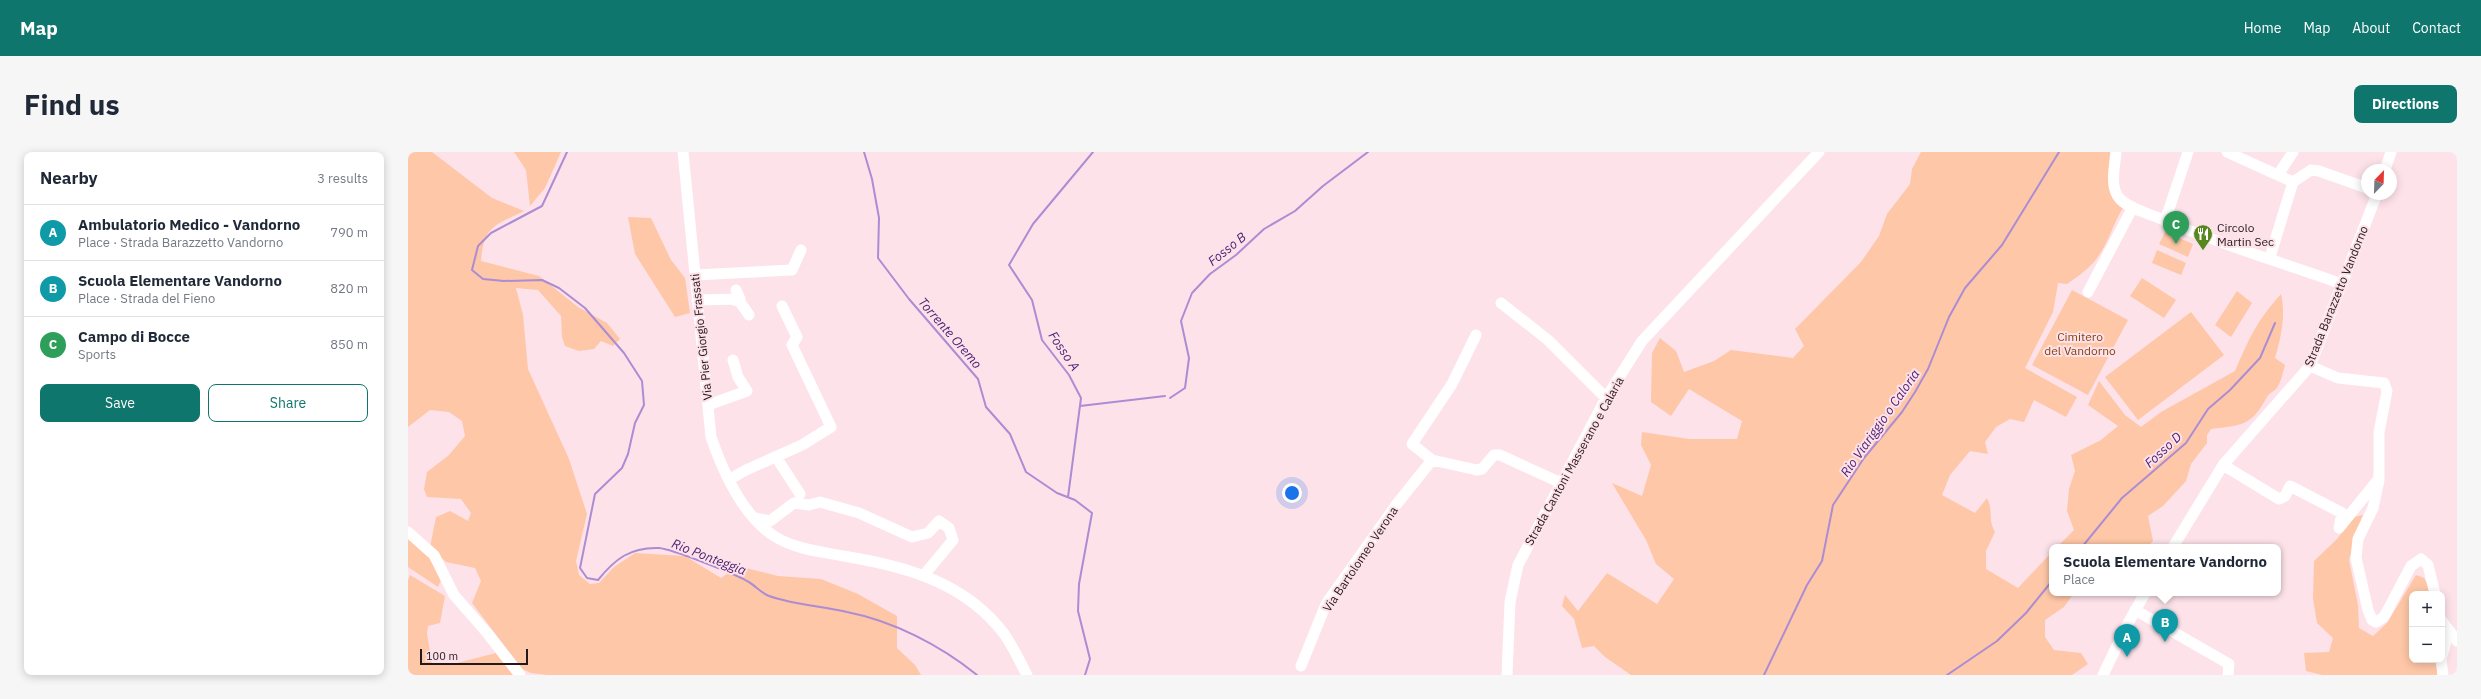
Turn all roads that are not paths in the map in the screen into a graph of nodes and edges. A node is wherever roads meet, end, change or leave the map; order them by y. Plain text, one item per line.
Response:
1 (683, 152) edge
2 (1819, 152) edge
3 (2116, 152) edge
4 (2188, 152) edge
5 (2227, 152) edge
6 (2293, 152) edge
7 (2391, 152) edge
8 (2387, 164) edge
9 (2278, 175) junction
10 (2293, 182) junction
11 (2361, 186) edge
12 (2375, 200) edge
13 (2133, 207) junction
14 (2166, 221) junction
15 (801, 250) dead end
16 (2270, 257) junction
17 (695, 275) junction
18 (2342, 284) junction
19 (2088, 292) dead end
20 (697, 300) junction
21 (1501, 303) dead end
22 (782, 306) dead end
23 (749, 315) dead end
24 (1476, 335) dead end
25 (733, 360) dead end
26 (2310, 366) junction
27 (1606, 398) junction
28 (708, 405) junction
29 (776, 457) junction
30 (1432, 460) junction
31 (2223, 465) junction
32 (730, 479) junction
33 (2378, 480) junction
34 (1561, 483) junction
35 (800, 494) dead end
36 (752, 516) junction
37 (408, 532) edge
38 (2176, 544) edge
39 (924, 575) junction
40 (2434, 591) edge
41 (2143, 596) edge
42 (2135, 610) junction
43 (2445, 625) edge
44 (2449, 631) junction
45 (2457, 641) edge
46 (2445, 645) edge
47 (2441, 663) edge
48 (1301, 666) dead end
49 (520, 675) edge
50 (1027, 675) edge
51 (1507, 675) edge
52 (2103, 675) edge
53 (2228, 675) edge
54 (2443, 675) edge

1 - 17 street, Via Pier Giorgio Frassati
2 - 27 street, Strada Cantoni Masserano e Calaria
3 - 13 street
4 - 14 street
5 - 9 street
6 - 9 street
7 - 8 street
9 - 10 street
10 - 11 street
10 - 16 street
12 - 18 street, Strada Barazzetto Vandorno
13 - 14 street
13 - 19 street
14 - 16 street
15 - 17 street
16 - 18 street
17 - 20 street, Via Pier Giorgio Frassati
18 - 26 street, Strada Barazzetto Vandorno
20 - 23 street
20 - 28 street, Via Pier Giorgio Frassati
21 - 27 street
22 - 29 street
24 - 30 street
25 - 28 street
26 - 31 street, Strada Barazzetto Vandorno
26 - 33 street
27 - 34 street, Strada Cantoni Masserano e Calaria
28 - 32 street, Via Pier Giorgio Frassati
29 - 32 street
29 - 35 street
30 - 34 street
30 - 48 street, Via Bartolomeo Verona
31 - 33 street
31 - 38 street, Strada Barazzetto Vandorno
32 - 36 street, Via Pier Giorgio Frassati
33 - 40 street
34 - 51 street, Strada Cantoni Masserano e Calaria
36 - 39 street, Via Pier Giorgio Frassati
36 - 39 street
37 - 49 street
39 - 50 street, Via Pier Giorgio Frassati
41 - 42 street
42 - 52 street
42 - 53 street
43 - 44 street
44 - 45 street
44 - 46 street
47 - 54 street

